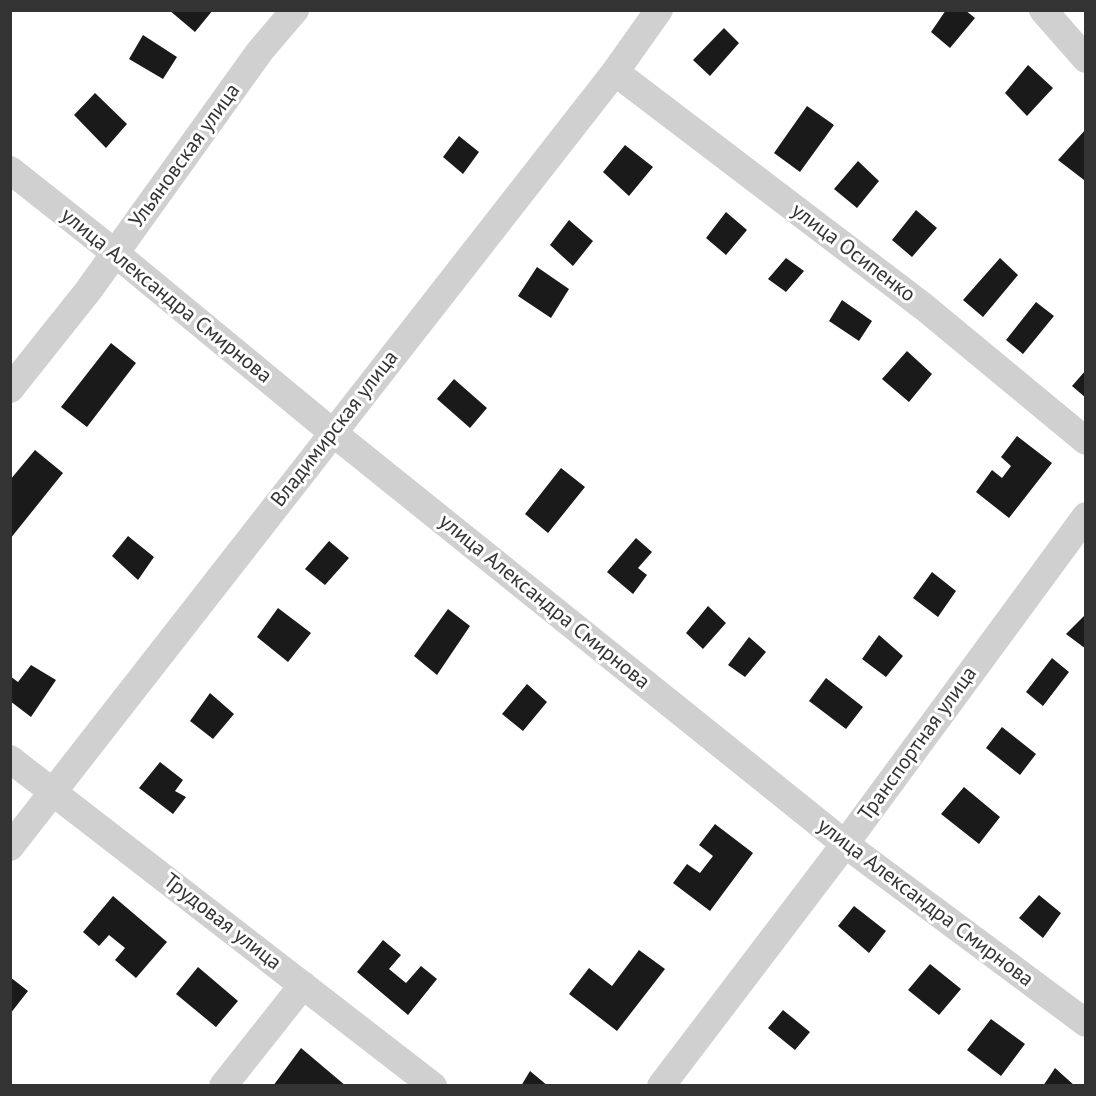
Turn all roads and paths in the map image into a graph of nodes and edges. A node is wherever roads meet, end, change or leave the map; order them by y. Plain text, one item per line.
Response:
1 (295, 10) edge
2 (659, 10) edge
3 (1043, 10) edge
4 (1086, 59) edge
5 (615, 72) junction
6 (10, 170) edge
7 (115, 253) junction
8 (10, 389) edge
9 (332, 432) junction
10 (1086, 441) edge
11 (1086, 516) edge
12 (10, 759) edge
13 (53, 792) junction
14 (845, 844) junction
15 (10, 847) edge
16 (303, 985) junction
17 (1086, 1023) edge
18 (224, 1086) edge
19 (433, 1086) edge
20 (661, 1086) edge

1 - 7 street, Ульяновская улица
2 - 5 street, Владимирская улица
3 - 4 street
5 - 9 street, Владимирская улица
5 - 10 street, улица Осипенко
6 - 7 street, улица Александра Смирнова
7 - 8 street, Ульяновская улица
7 - 9 street, улица Александра Смирнова
9 - 13 street, Владимирская улица
9 - 14 street, улица Александра Смирнова
11 - 14 street, Транспортная улица
12 - 13 street, Трудовая улица
13 - 15 street, Владимирская улица
13 - 16 street, Трудовая улица
14 - 17 street, улица Александра Смирнова
14 - 20 street, Транспортная улица
16 - 18 street
16 - 19 street, Трудовая улица

